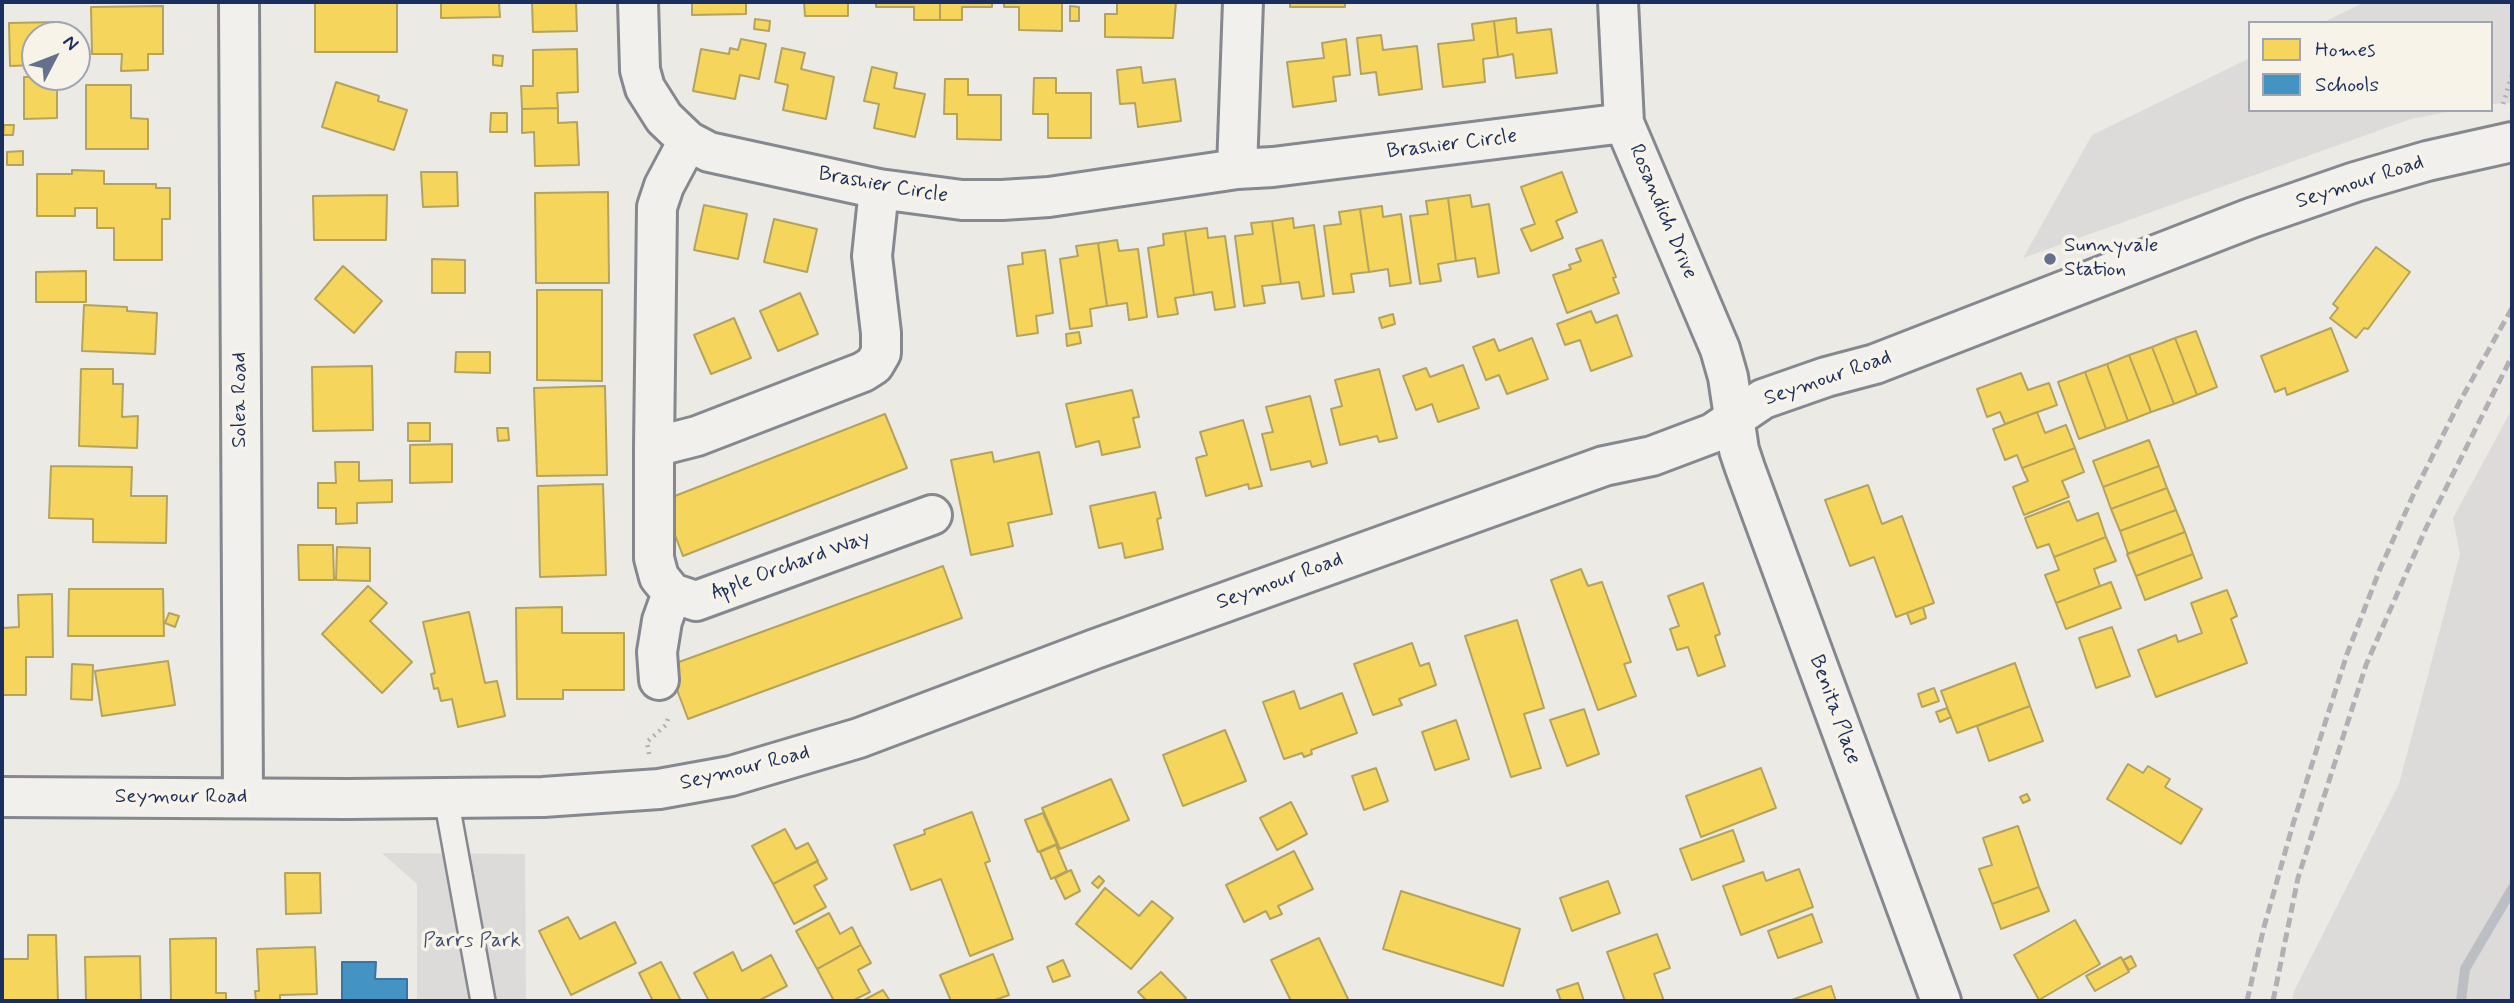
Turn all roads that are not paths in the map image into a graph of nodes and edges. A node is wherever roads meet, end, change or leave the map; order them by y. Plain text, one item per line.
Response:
1 (239, 2) edge
2 (638, 2) edge
3 (1243, 2) edge
4 (1618, 2) edge
5 (1624, 123) junction
6 (2506, 128) edge
7 (688, 141) junction
8 (1237, 169) junction
9 (879, 188) junction
10 (1734, 417) junction
11 (654, 447) junction
12 (932, 515) dead end
13 (672, 593) junction
14 (659, 680) dead end
15 (2, 797) edge
16 (243, 798) junction
17 (446, 799) junction
18 (483, 1001) edge
19 (1941, 1001) edge

1 - 16 street, Solea Road
2 - 7 street, Brashier Circle
3 - 8 street
4 - 5 street, Rosandich Drive
5 - 8 street, Brashier Circle
5 - 10 street, Rosandich Drive
6 - 10 street, Seymour Road
7 - 9 street, Brashier Circle
7 - 11 street
8 - 9 street, Brashier Circle
9 - 11 street
10 - 17 street, Seymour Road
10 - 19 street, Benita Place
11 - 13 street
12 - 13 street, Apple Orchard Way
13 - 14 street
15 - 16 street, Seymour Road
16 - 17 street, Seymour Road
17 - 18 lane

